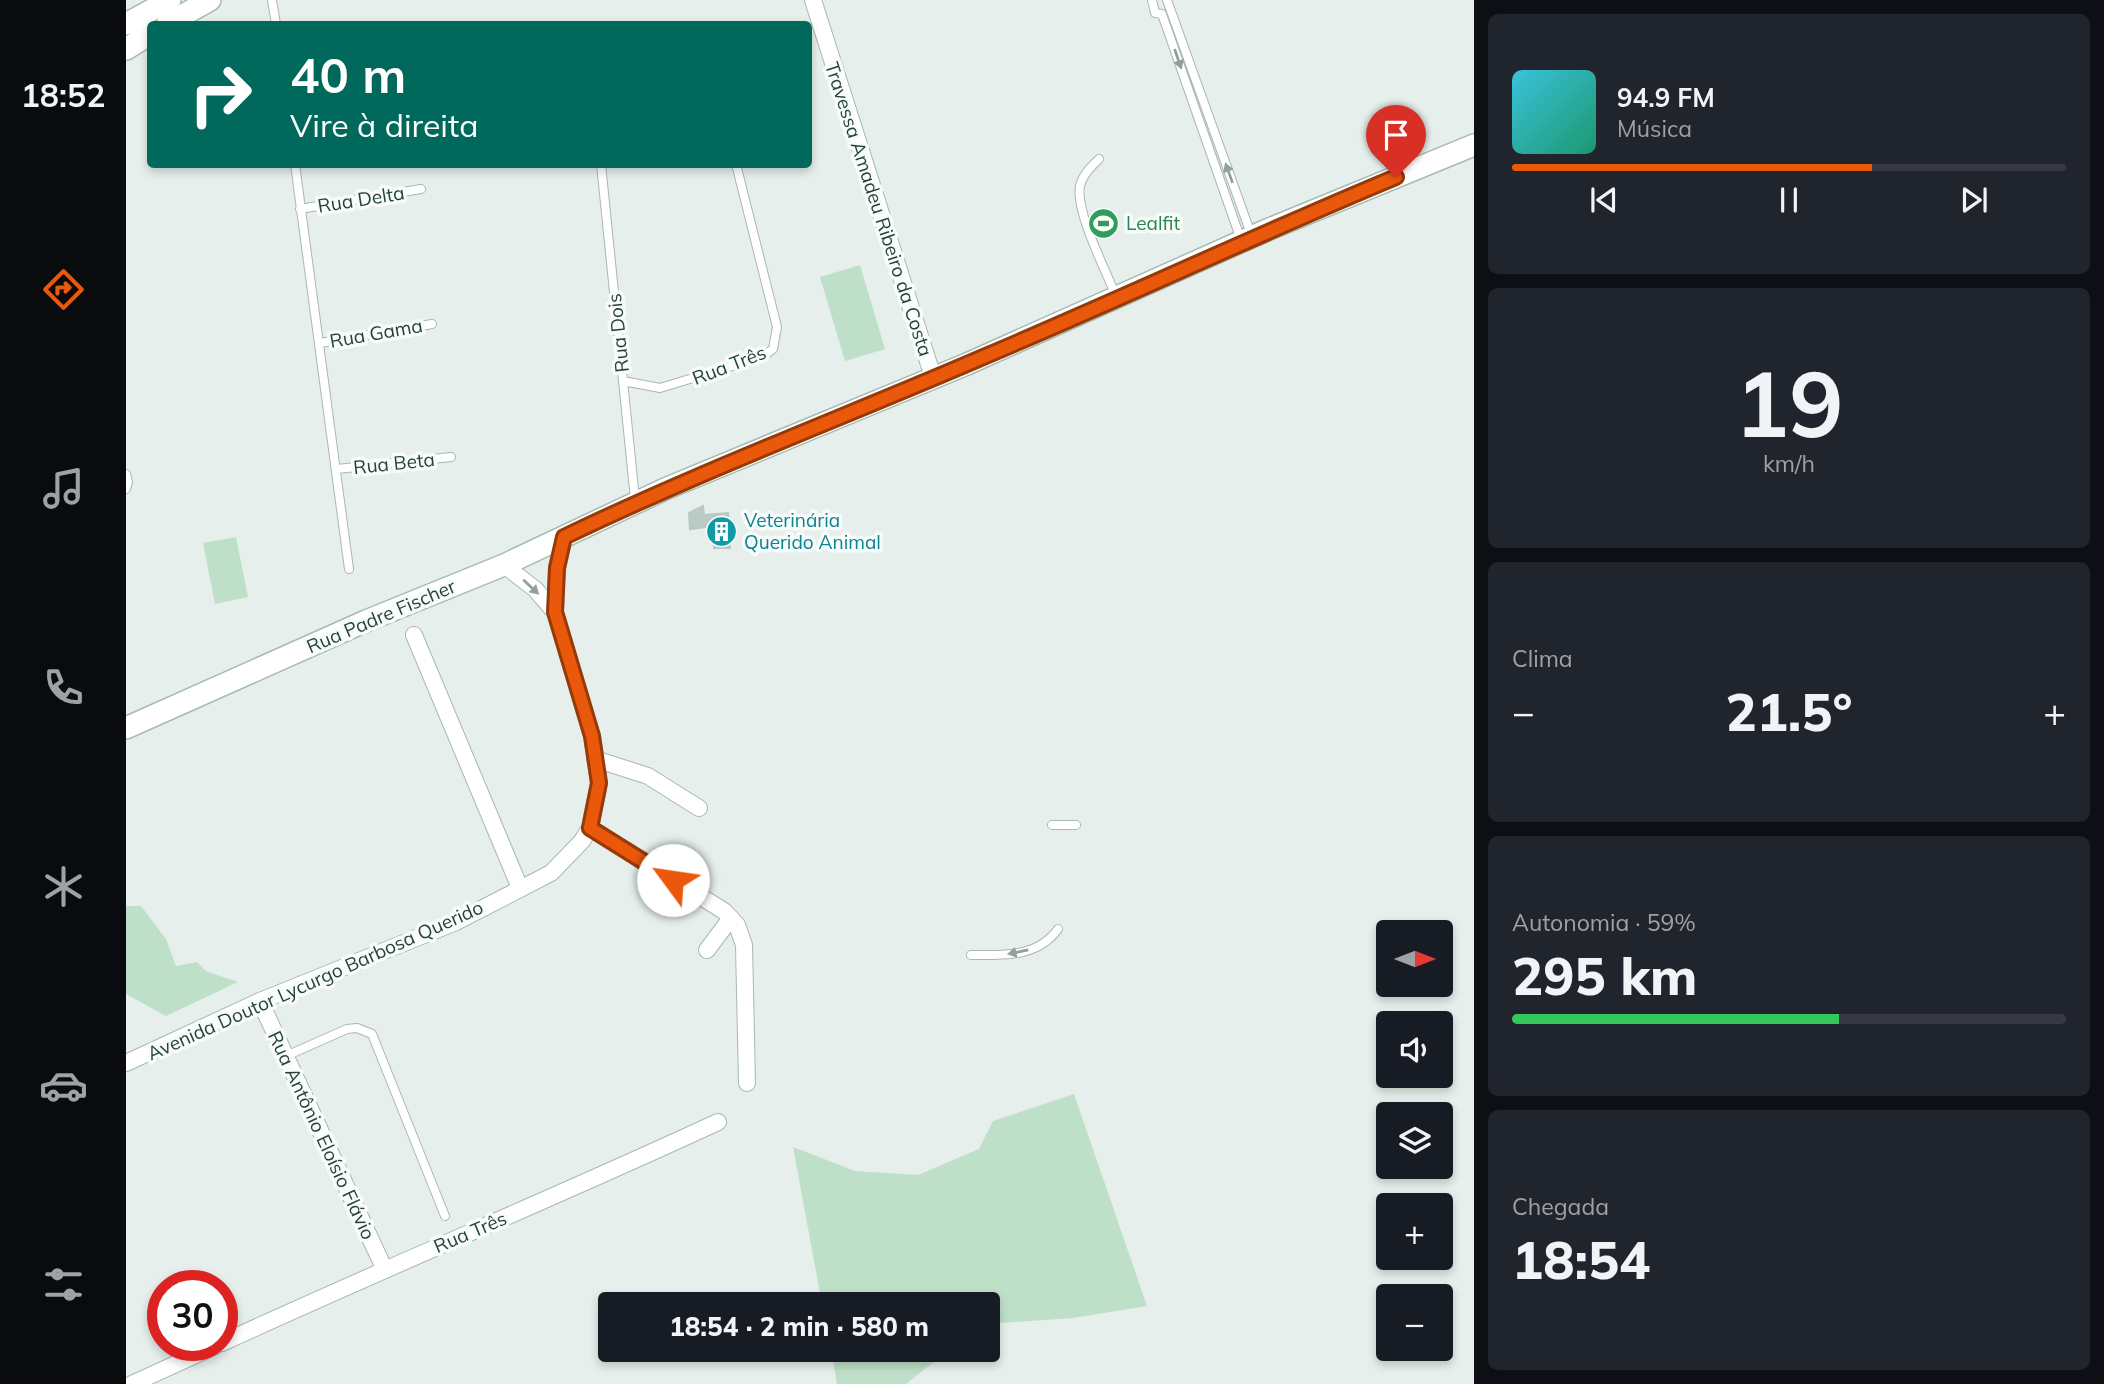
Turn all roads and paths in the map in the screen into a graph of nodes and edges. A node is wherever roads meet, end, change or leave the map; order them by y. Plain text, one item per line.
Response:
1 (170, 0) edge
2 (210, 0) edge
3 (272, 0) edge
4 (813, 0) edge
5 (1152, 0) edge
6 (1167, 0) edge
7 (172, 21) edge
8 (276, 21) edge
9 (132, 32) edge
10 (1474, 145) edge
11 (1099, 159) dead end
12 (295, 168) edge
13 (601, 168) edge
14 (737, 168) edge
15 (421, 189) dead end
16 (300, 209) junction
17 (1247, 239) junction
18 (1117, 299) junction
19 (432, 324) dead end
20 (320, 343) junction
21 (933, 377) junction
22 (623, 381) junction
23 (451, 457) dead end
24 (337, 469) junction
25 (126, 474) edge
26 (126, 489) edge
27 (636, 502) junction
28 (564, 537) junction
29 (505, 565) junction
30 (349, 569) dead end
31 (555, 612) junction
32 (414, 635) dead end
33 (126, 728) edge
34 (595, 760) junction
35 (699, 808) dead end
36 (1052, 825) dead end
37 (1076, 825) dead end
38 (590, 828) junction
39 (520, 888) junction
40 (732, 918) junction
41 (1058, 929) dead end
42 (707, 950) dead end
43 (971, 956) dead end
44 (260, 1001) junction
45 (286, 1056) junction
46 (126, 1063) edge
47 (747, 1083) dead end
48 (718, 1122) dead end
49 (445, 1216) dead end
50 (384, 1268) junction
51 (238, 1336) edge
52 (182, 1361) edge
53 (132, 1384) edge

1 - 9 main road
2 - 7 main road
3 - 8 lane
4 - 21 street, Travessa Amadeu Ribeiro da Costa
5 -> 17 lane
17 -> 6 lane
10 - 17 main road, Rua Padre Fischer
11 - 18 lane
12 - 16 lane
13 - 22 lane, Rua Dois
14 - 22 lane, Rua Três
15 - 16 lane, Rua Delta
16 - 20 lane
17 - 18 main road, Rua Padre Fischer
18 - 21 main road, Rua Padre Fischer
19 - 20 lane, Rua Gama
20 - 24 lane
21 - 27 main road, Rua Padre Fischer
22 - 27 lane, Rua Dois
23 - 24 lane, Rua Beta
24 - 30 lane
25 - 26 lane
27 - 28 main road, Rua Padre Fischer
28 - 29 main road, Rua Padre Fischer
28 - 31 street
29 -> 31 street
29 - 33 main road, Rua Padre Fischer
31 - 34 street, Avenida Doutor Lycurgo Barbosa Querido
32 - 39 street
34 - 35 street
34 - 38 street, Avenida Doutor Lycurgo Barbosa Querido
36 - 37 lane
38 - 39 street, Avenida Doutor Lycurgo Barbosa Querido
38 - 40 street
39 - 44 street, Avenida Doutor Lycurgo Barbosa Querido
40 - 42 street
40 - 47 street
41 -> 43 lane
44 - 45 street, Rua Antônio Eloísio Flávio
44 - 46 street, Avenida Doutor Lycurgo Barbosa Querido
45 - 49 lane
45 - 50 street, Rua Antônio Eloísio Flávio
48 - 50 street, Rua Três
50 - 51 street, Rua Três
52 - 53 street

